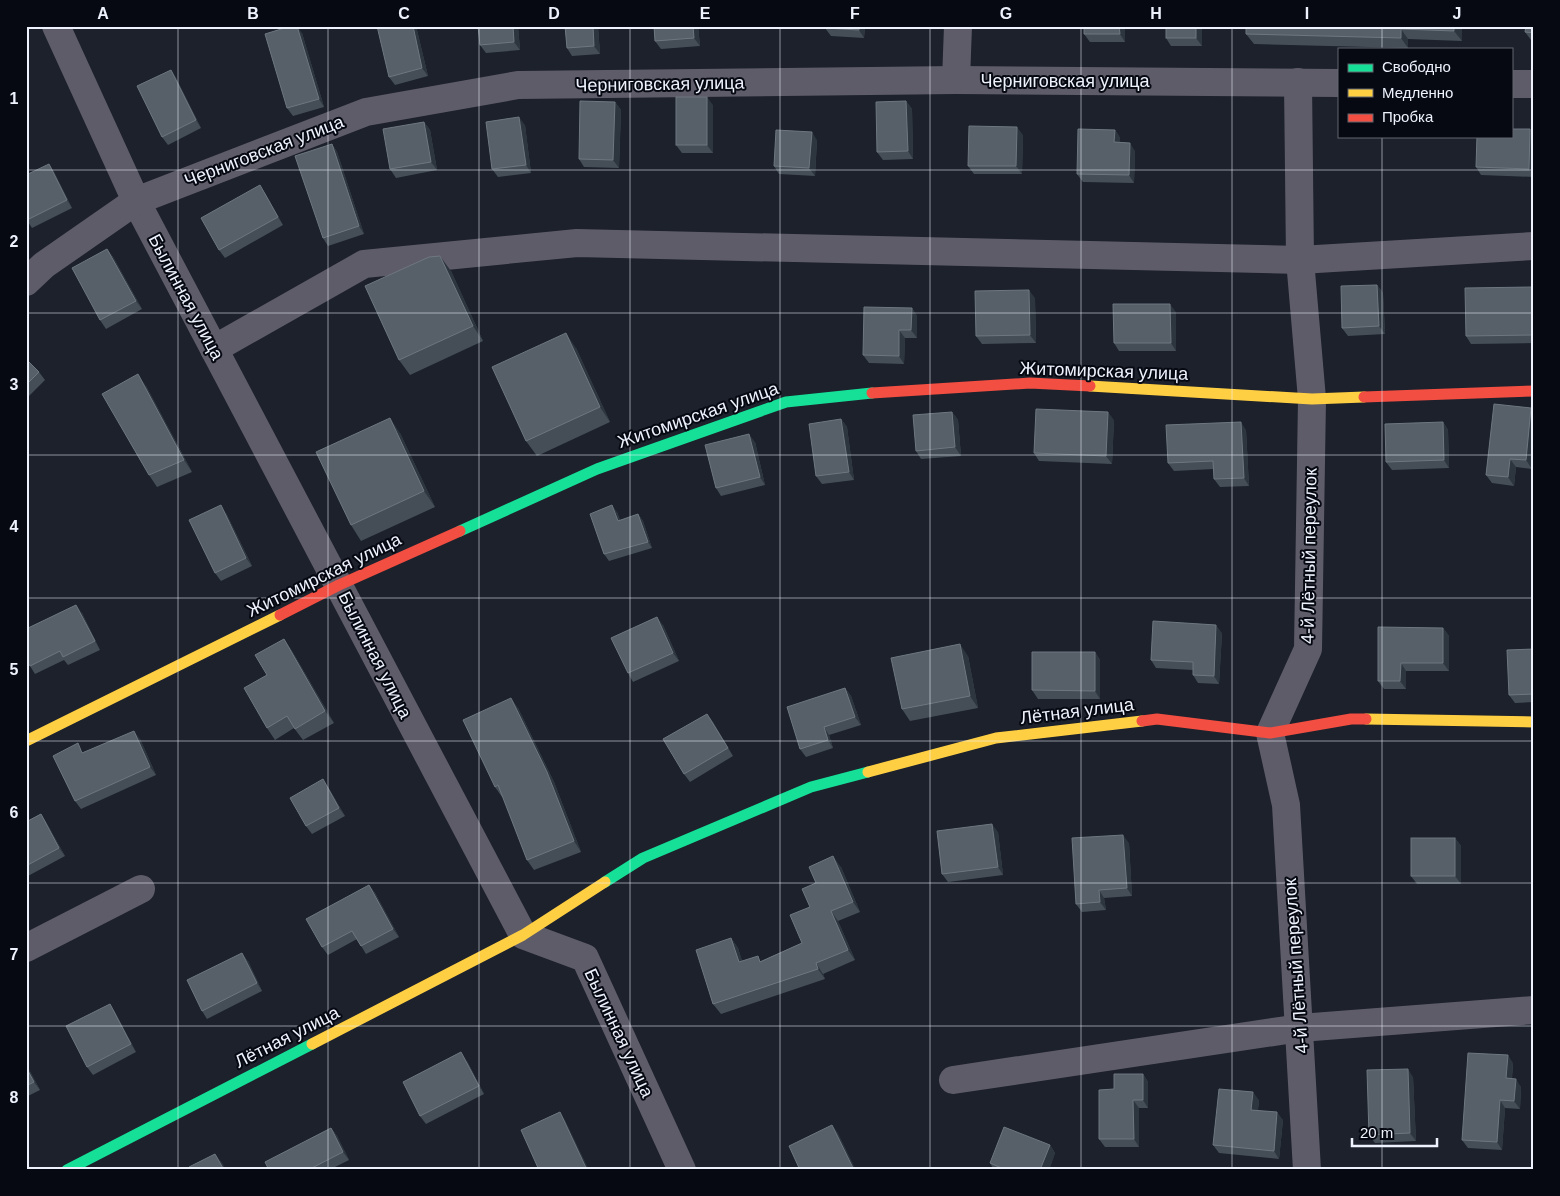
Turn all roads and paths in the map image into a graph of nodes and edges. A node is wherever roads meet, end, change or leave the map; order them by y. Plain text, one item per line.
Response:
1 (56, 26) edge
2 (958, 26) edge
3 (956, 80) junction
4 (1298, 82) junction
5 (1338, 83) edge
6 (1512, 84) edge
7 (1534, 84) edge
8 (136, 201) junction
9 (1534, 246) edge
10 (1300, 260) junction
11 (26, 282) edge
12 (214, 349) junction
13 (1534, 391) edge
14 (1312, 398) junction
15 (339, 585) junction
16 (1534, 722) edge
17 (1270, 733) junction
18 (26, 741) edge
19 (141, 889) dead end
20 (523, 935) junction
21 (26, 948) edge
22 (1534, 1010) edge
23 (1300, 1028) junction
24 (953, 1080) dead end
25 (67, 1170) edge
26 (682, 1170) edge
27 (1307, 1170) edge

1 - 8 street, Былинная улица
2 - 3 street
3 - 4 street, Черниговская улица
3 - 8 street, Черниговская улица
4 - 5 street, Черниговская улица
4 - 10 street, 4-й Лётный переулок
6 - 7 street
8 - 11 street, Черниговская улица
8 - 12 street, Былинная улица
9 - 10 street
10 - 12 street
10 - 14 street, 4-й Лётный переулок
12 - 15 street, Былинная улица
13 - 14 street, Житомирская улица
14 - 15 street, Житомирская улица
14 - 17 street, 4-й Лётный переулок
15 - 18 street, Житомирская улица
15 - 20 street, Былинная улица
16 - 17 street, Лётная улица
17 - 20 street, Лётная улица
17 - 23 street, 4-й Лётный переулок
19 - 21 street
20 - 25 street, Лётная улица
20 - 26 street, Былинная улица
22 - 23 street
23 - 24 street
23 - 27 street, 4-й Лётный переулок

